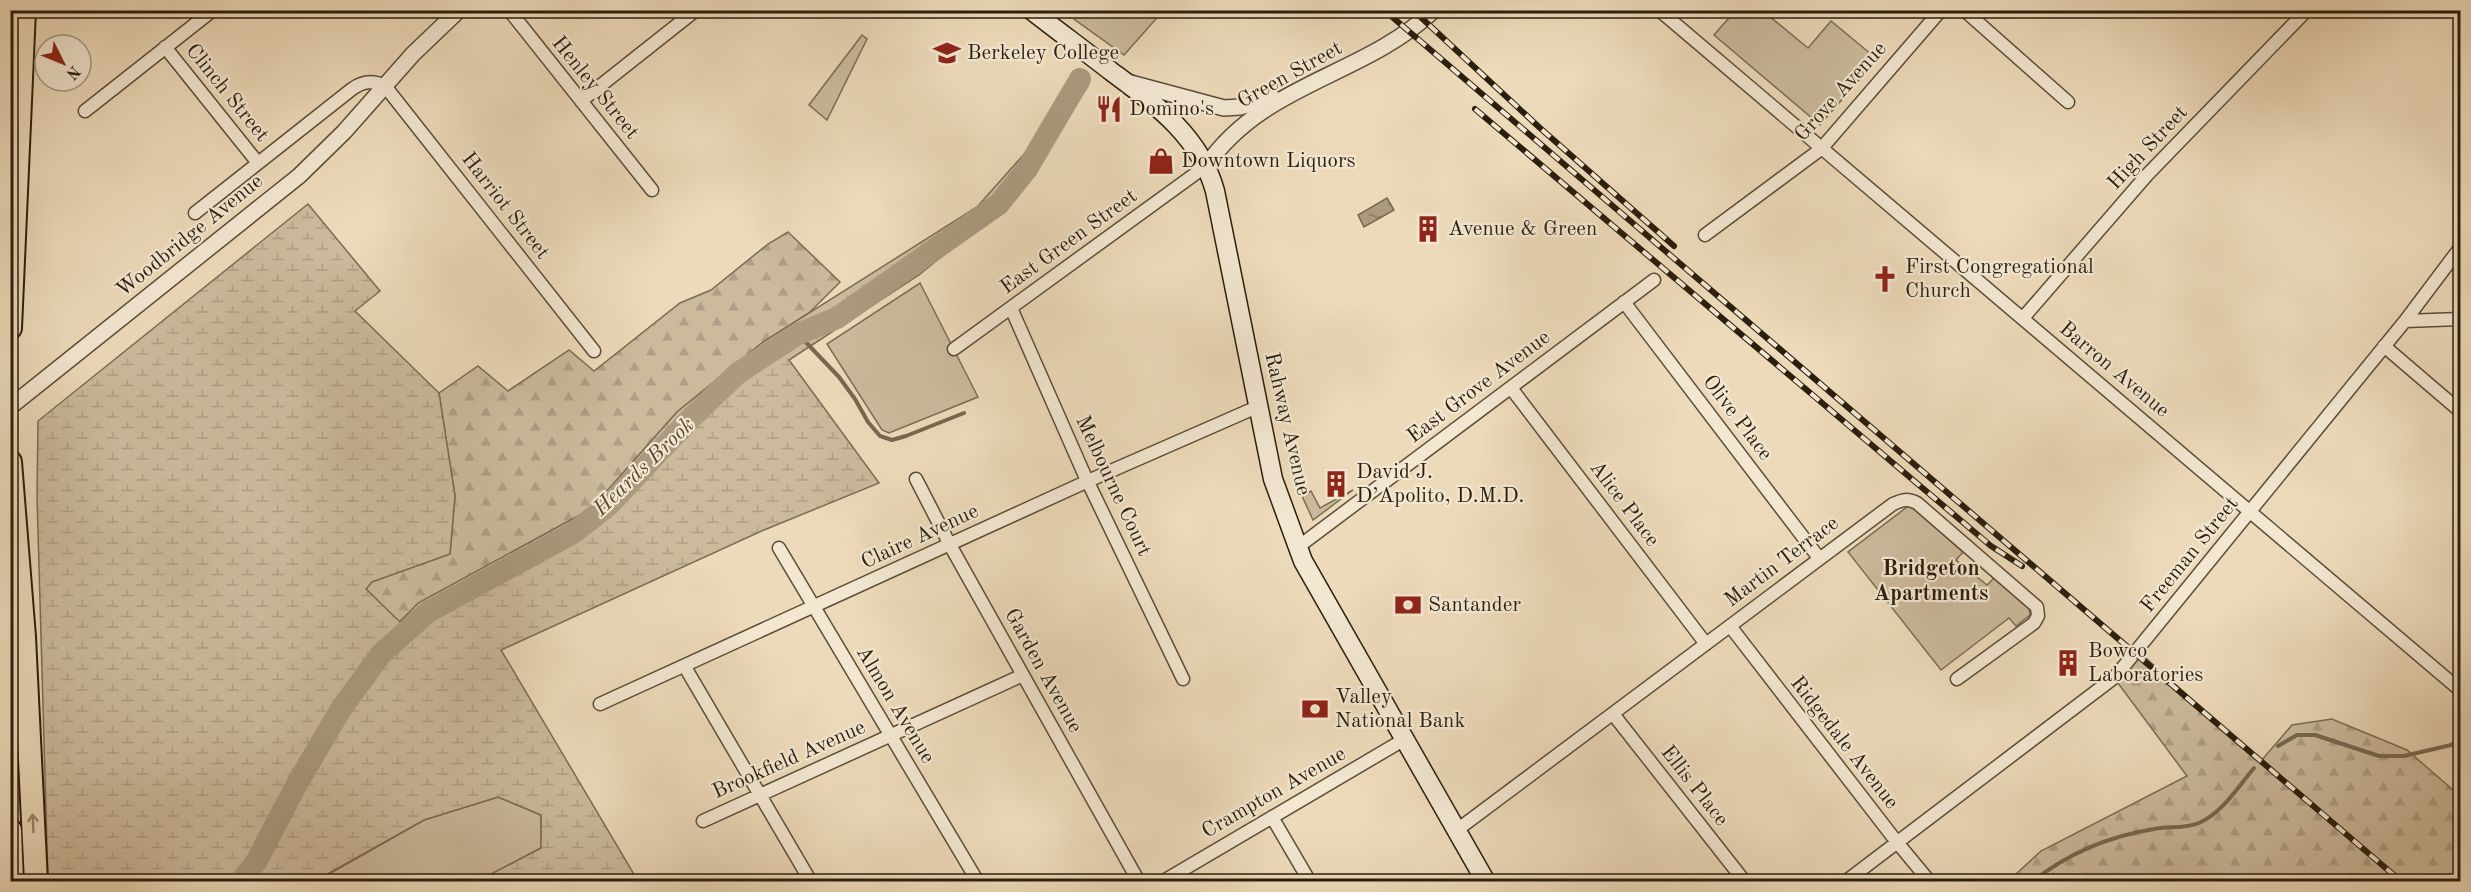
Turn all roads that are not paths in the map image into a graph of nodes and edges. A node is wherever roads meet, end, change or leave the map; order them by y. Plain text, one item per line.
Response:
1 (24, 10) edge
2 (213, 10) edge
3 (459, 10) edge
4 (509, 10) edge
5 (696, 10) edge
6 (1031, 10) edge
7 (1434, 10) edge
8 (1659, 10) edge
9 (1941, 10) edge
10 (1964, 10) edge
11 (2307, 10) edge
12 (165, 47) junction
13 (1124, 81) junction
14 (1306, 85) junction
15 (385, 86) junction
16 (581, 101) junction
17 (2068, 102) dead end
18 (85, 111) dead end
19 (1821, 149) junction
20 (258, 163) junction
21 (1206, 166) junction
22 (652, 190) dead end
23 (195, 213) dead end
24 (1705, 235) dead end
25 (2460, 249) edge
26 (1654, 280) dead end
27 (1624, 302) junction
28 (1011, 309) junction
29 (2023, 318) junction
30 (2460, 319) edge
31 (2405, 321) junction
32 (10, 328) edge
33 (2384, 346) junction
34 (954, 349) dead end
35 (594, 351) dead end
36 (1510, 388) junction
37 (10, 407) edge
38 (1257, 407) junction
39 (2460, 411) edge
40 (10, 462) edge
41 (916, 478) dead end
42 (1088, 481) junction
43 (2251, 512) junction
44 (950, 545) junction
45 (1298, 547) junction
46 (779, 549) dead end
47 (1819, 558) junction
48 (814, 608) junction
49 (1730, 626) junction
50 (1706, 644) junction
51 (685, 667) junction
52 (1023, 675) junction
53 (1183, 679) dead end
54 (1957, 679) dead end
55 (2460, 690) edge
56 (600, 704) dead end
57 (1613, 714) junction
58 (891, 736) junction
59 (1405, 739) junction
60 (761, 796) junction
61 (1272, 817) junction
62 (703, 821) dead end
63 (10, 830) edge
64 (1457, 830) junction
65 (1896, 841) junction
66 (12, 882) edge
67 (36, 882) edge
68 (811, 882) edge
69 (978, 882) edge
70 (1139, 882) edge
71 (1162, 882) edge
72 (1310, 882) edge
73 (1486, 882) edge
74 (1745, 882) edge
75 (1845, 882) edge
76 (1930, 882) edge

1 - 32 highway
2 - 12 street
3 - 15 street, Woodbridge Avenue
4 - 16 street, Henley Street
5 - 16 street
6 - 13 main road, Rahway Avenue
7 - 14 street, Green Street
8 - 19 street, Barron Avenue
9 - 19 street, Grove Avenue
10 - 17 street
11 - 29 street, High Street
12 - 18 street
12 - 20 street, Clinch Street
13 - 14 street
13 - 21 main road, Rahway Avenue
14 - 21 street, Green Street
15 - 20 street, Woodbridge Avenue
15 - 35 street, Harriot Street
15 - 37 street, Woodbridge Avenue
16 - 22 street, Henley Street
19 - 24 street, Grove Avenue
19 - 29 street, Barron Avenue
20 - 23 street, Woodbridge Avenue
21 - 28 street, East Green Street
21 - 38 main road, Rahway Avenue
25 - 31 street, Freeman Street
26 - 27 street, East Grove Avenue
27 - 36 street, East Grove Avenue
27 - 47 street, Olive Place
28 - 34 street, East Green Street
28 - 42 street, Melbourne Court
29 - 43 street, Barron Avenue
30 - 31 street
31 - 33 street, Freeman Street
33 - 39 street
33 - 43 street, Freeman Street
36 - 45 street, East Grove Avenue
36 - 50 street, Alice Place
38 - 42 street, Claire Avenue
38 - 45 main road, Rahway Avenue
67 -> 40 highway
41 - 44 street, Garden Avenue
42 - 44 street, Claire Avenue
42 - 53 street, Melbourne Court
43 - 55 street, Barron Avenue
43 - 65 street, Freeman Street
44 - 48 street, Claire Avenue
44 - 52 street, Garden Avenue
45 - 59 main road, Rahway Avenue
46 - 48 street, Almon Avenue
47 - 49 street, Martin Terrace
47 - 54 street, Martin Terrace
48 - 51 street, Claire Avenue
48 - 58 street, Almon Avenue
49 - 50 street, Martin Terrace
49 - 65 street, Ridgedale Avenue
50 - 57 street, Martin Terrace
51 - 56 street, Claire Avenue
51 - 60 street
52 - 58 street, Brookfield Avenue
52 - 70 street, Garden Avenue
57 - 64 street, Martin Terrace
57 - 74 street, Ellis Place
58 - 60 street, Brookfield Avenue
58 - 69 street, Almon Avenue
59 - 61 street, Crampton Avenue
59 - 64 main road, Rahway Avenue
60 - 62 street, Brookfield Avenue
60 - 68 street
61 - 71 street, Crampton Avenue
61 - 72 street
63 - 66 highway
64 - 73 main road, Rahway Avenue
65 - 75 street, Freeman Street
65 - 76 street, Ridgedale Avenue

